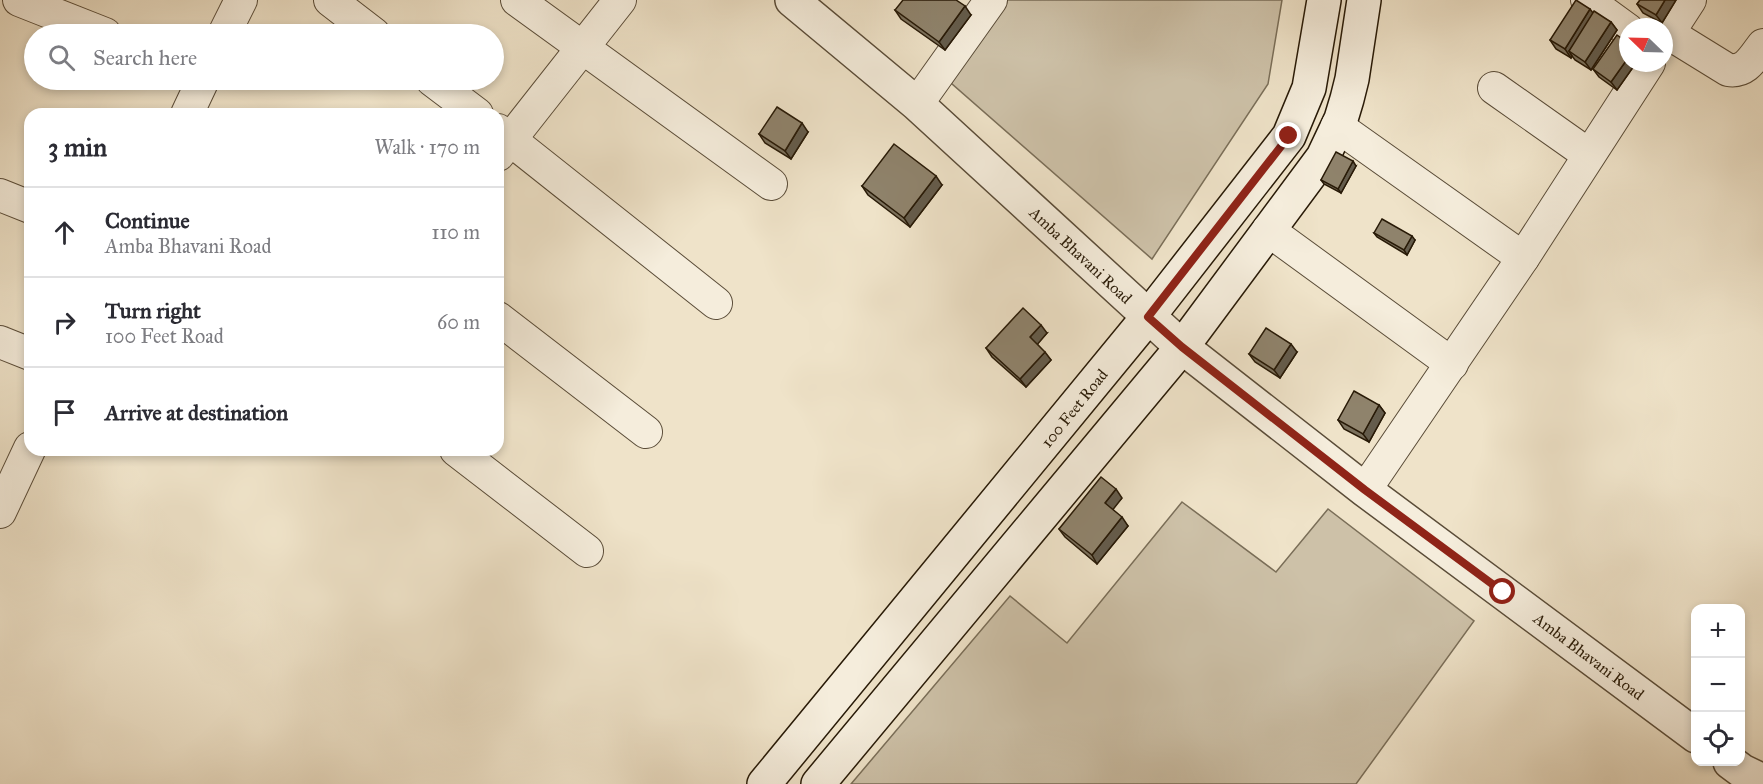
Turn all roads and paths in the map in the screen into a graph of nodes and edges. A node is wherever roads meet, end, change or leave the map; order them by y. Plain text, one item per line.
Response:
1 (19, 0) edge
2 (241, 0) edge
3 (330, 0) edge
4 (517, 0) edge
5 (620, 0) edge
6 (792, 0) edge
7 (991, 0) edge
8 (1324, 0) edge
9 (1364, 0) edge
10 (1587, 0) edge
11 (1690, 0) edge
12 (1619, 23) edge
13 (80, 24) edge
14 (229, 24) edge
15 (361, 24) edge
16 (1673, 26) edge
17 (1673, 41) edge
18 (1763, 45) edge
19 (582, 49) junction
20 (1643, 72) edge
21 (1494, 88) dead end
22 (198, 90) edge
23 (445, 90) edge
24 (917, 104) junction
25 (190, 108) edge
26 (469, 108) edge
27 (1337, 126) junction
28 (504, 140) edge
29 (504, 144) edge
30 (1589, 155) junction
31 (771, 184) dead end
32 (0, 195) edge
33 (24, 205) edge
34 (1268, 230) junction
35 (1522, 258) junction
36 (716, 303) dead end
37 (1148, 317) junction
38 (504, 323) edge
39 (0, 342) edge
40 (1182, 347) junction
41 (24, 352) edge
42 (1452, 364) junction
43 (646, 432) dead end
44 (24, 456) edge
45 (464, 456) edge
46 (7, 478) edge
47 (1365, 490) junction
48 (0, 512) edge
49 (586, 551) dead end
50 (1691, 733) edge
51 (1735, 766) edge
52 (1763, 781) edge
53 (764, 784) edge
54 (818, 784) edge

1 - 13 street
2 - 14 street
3 - 15 street
4 - 19 street
5 - 19 street
6 - 24 main road, Amba Bhavani Road
7 - 24 street
8 - 37 main road, 100 Feet Road
9 - 27 main road
10 - 12 street
11 - 16 street
17 - 18 street
19 - 28 street
19 - 31 street
20 - 30 street
21 - 30 street
22 - 25 street
23 - 26 street
24 - 37 main road, Amba Bhavani Road
27 - 34 main road
27 - 35 street
29 - 36 street
30 - 35 street
32 - 33 street
34 - 40 main road
34 - 42 street
35 - 42 street
37 - 40 main road, Amba Bhavani Road
37 - 53 main road, 100 Feet Road
38 - 43 street
39 - 41 street
40 - 47 main road, Amba Bhavani Road
40 - 54 main road
42 - 47 street
44 - 46 street
45 - 49 street
46 - 48 street
47 - 50 main road, Amba Bhavani Road
51 - 52 main road

